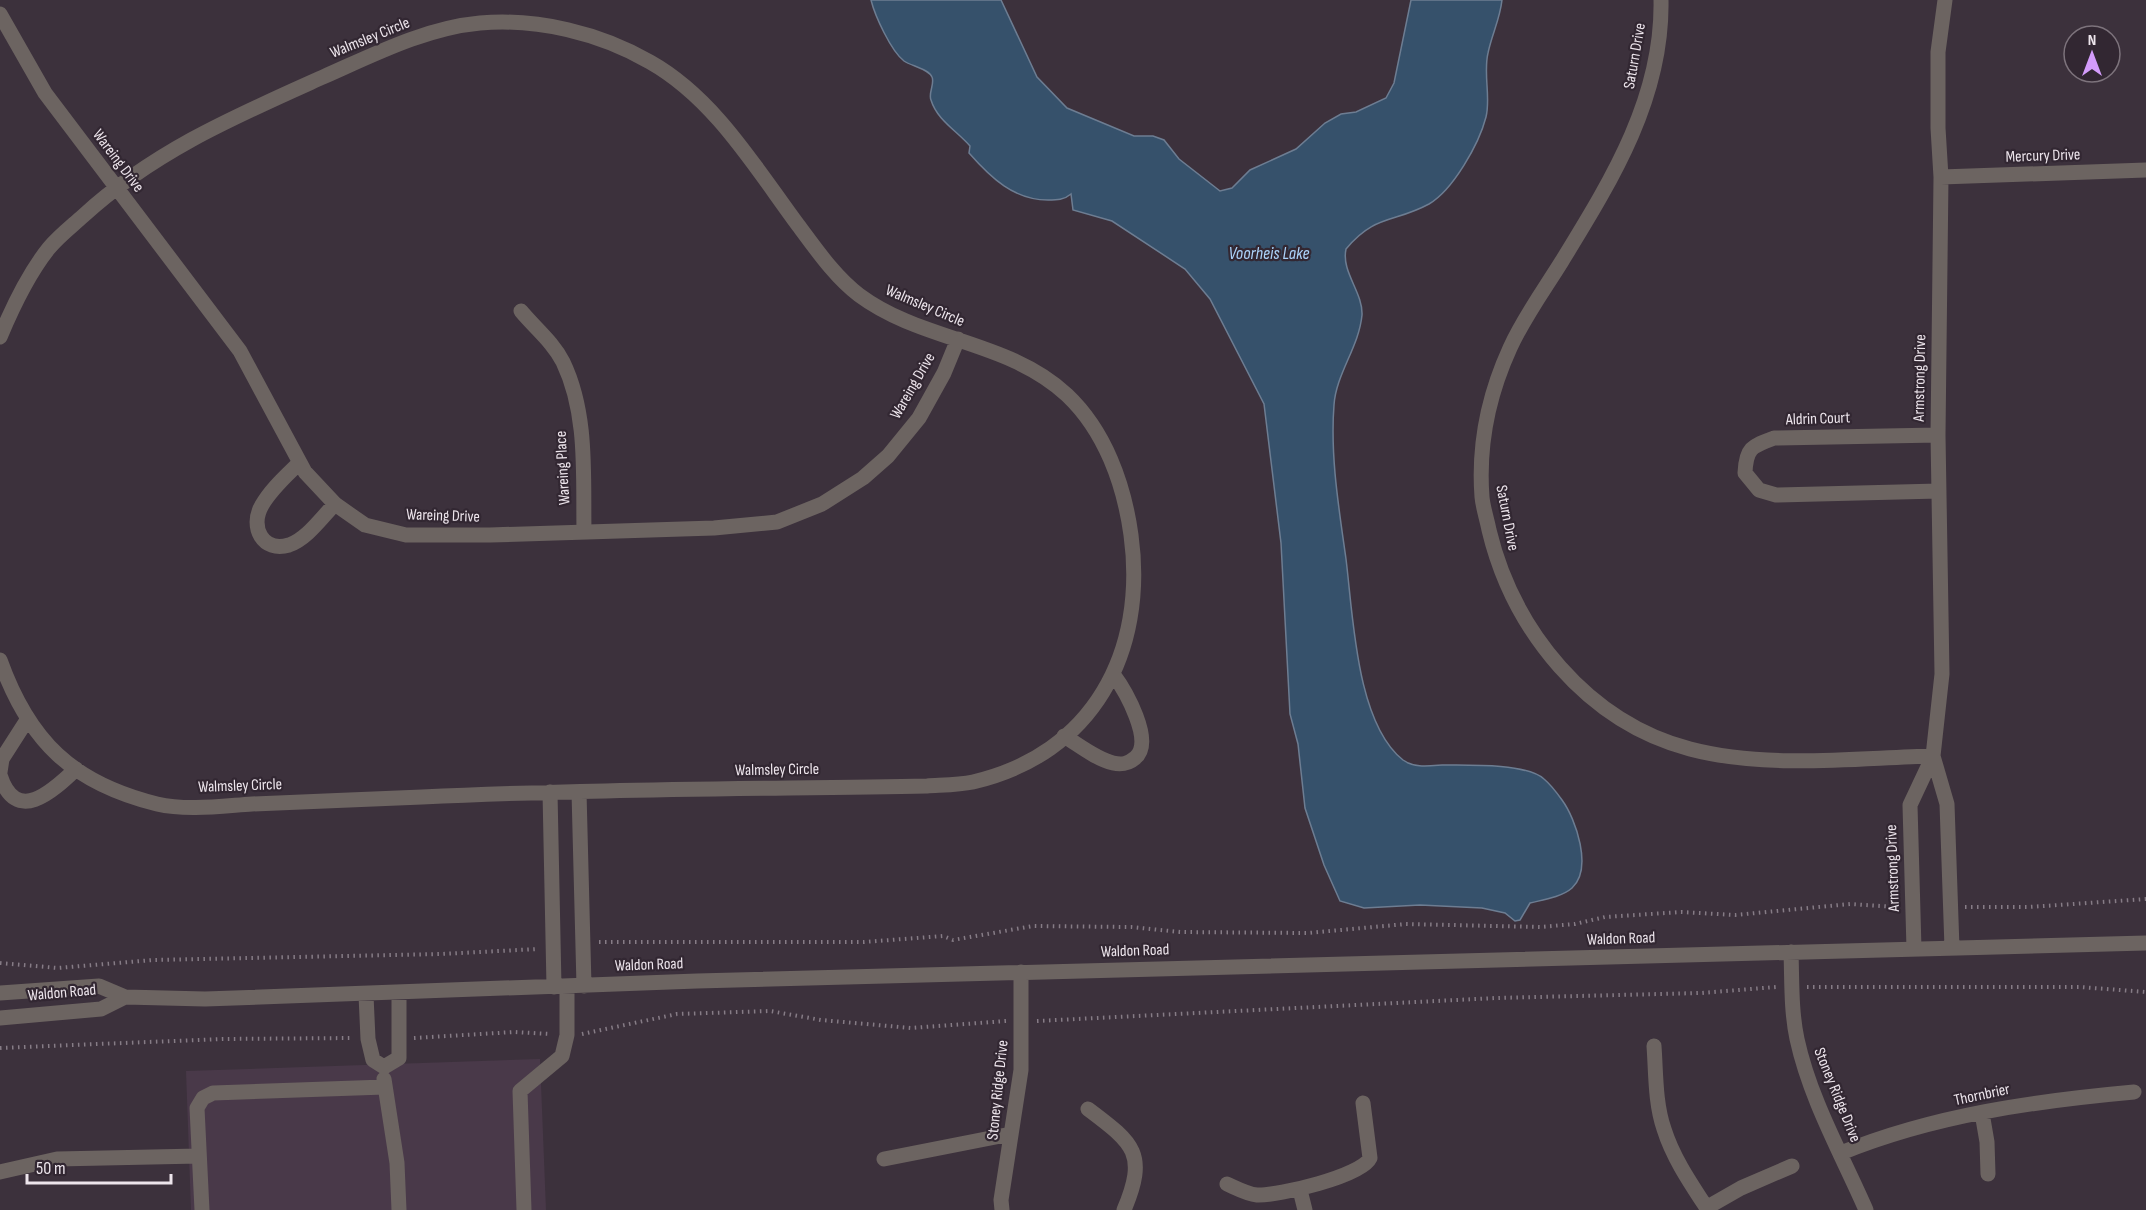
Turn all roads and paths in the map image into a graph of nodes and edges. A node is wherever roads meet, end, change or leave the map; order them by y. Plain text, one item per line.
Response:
1 (1661, 0) edge
2 (1946, 0) edge
3 (0, 14) edge
4 (2146, 170) edge
5 (1941, 177) junction
6 (115, 187) junction
7 (521, 311) dead end
8 (0, 337) edge
9 (957, 339) junction
10 (1938, 435) junction
11 (299, 463) junction
12 (1939, 491) junction
13 (334, 504) junction
14 (584, 532) junction
15 (0, 660) edge
16 (1113, 674) junction
17 (27, 720) junction
18 (1064, 736) junction
19 (1933, 756) junction
20 (76, 769) junction
21 (0, 774) edge
22 (549, 792) junction
23 (579, 792) junction
24 (2146, 899) edge
25 (1912, 907) junction
26 (1951, 907) junction
27 (583, 943) junction
28 (2146, 943) edge
29 (554, 946) junction
30 (1952, 948) junction
31 (1914, 949) junction
32 (1791, 952) junction
33 (0, 963) edge
34 (1021, 972) junction
35 (584, 986) junction
36 (561, 987) junction
37 (1792, 987) junction
38 (2146, 992) edge
39 (0, 993) edge
40 (399, 993) junction
41 (366, 995) junction
42 (125, 998) junction
43 (0, 1018) edge
44 (1022, 1021) junction
45 (567, 1035) junction
46 (399, 1038) junction
47 (368, 1039) junction
48 (1654, 1046) dead end
49 (0, 1048) edge
50 (384, 1067) junction
51 (385, 1087) junction
52 (2134, 1092) dead end
53 (1363, 1103) dead end
54 (1088, 1108) dead end
55 (1982, 1113) junction
56 (1011, 1134) junction
57 (1841, 1153) junction
58 (199, 1156) junction
59 (884, 1159) dead end
60 (1792, 1166) dead end
61 (0, 1172) edge
62 (1988, 1174) dead end
63 (1227, 1184) dead end
64 (1300, 1190) junction
65 (1707, 1209) edge
66 (201, 1210) edge
67 (399, 1210) edge
68 (524, 1210) edge
69 (1002, 1210) edge
70 (1124, 1210) edge
71 (1305, 1210) edge
72 (1866, 1210) edge

1 - 19 street, Saturn Drive
2 - 5 street, Armstrong Drive
3 - 6 street, Wareing Drive
4 - 5 street, Mercury Drive
5 - 10 street, Armstrong Drive
6 - 8 street, Walmsley Circle
6 - 9 street, Walmsley Circle
6 - 11 street, Wareing Drive
7 - 14 street, Wareing Place
9 - 14 street, Wareing Drive
9 - 16 street, Walmsley Circle
10 - 12 street, Armstrong Drive
10 - 12 street, Aldrin Court
11 - 13 street, Wareing Drive
11 - 13 street
12 - 19 street, Armstrong Drive
13 - 14 street, Wareing Drive
15 - 17 street, Walmsley Circle
16 - 18 street, Walmsley Circle
16 - 18 street
17 - 20 street, Walmsley Circle
17 - 21 street
18 - 23 street, Walmsley Circle
19 - 25 street, Armstrong Drive
19 - 26 street, Armstrong Drive
20 - 21 street
20 - 22 street, Walmsley Circle
22 - 23 street, Walmsley Circle
22 - 29 street
23 - 27 street
24 - 26 path
25 - 27 path
25 - 31 street, Armstrong Drive
26 - 30 street, Armstrong Drive
27 - 35 street
28 - 30 street, Waldon Road
29 - 33 path
29 - 36 street
30 - 31 street, Waldon Road
31 - 32 street, Waldon Road
32 - 34 street, Waldon Road
32 - 37 street, Stoney Ridge Drive
34 - 35 street, Waldon Road
34 - 44 street, Stoney Ridge Drive
35 - 36 street, Waldon Road
36 - 40 street, Waldon Road
36 - 45 street
37 - 38 path
37 - 44 path
37 - 57 street, Stoney Ridge Drive
39 - 42 street, Waldon Road
40 - 41 street, Waldon Road
40 - 46 street
41 - 42 street, Waldon Road
41 - 47 street
42 - 43 street, Waldon Road
44 - 45 path
44 - 56 street, Stoney Ridge Drive
45 - 46 path
45 - 68 street
46 - 50 street
47 - 49 path
47 - 50 street
48 - 65 street
50 - 51 street
51 - 58 street
51 - 67 street
52 - 55 street, Thornbrier
53 - 64 street
54 - 70 street
55 - 57 street, Thornbrier
55 - 62 street
56 - 59 street
56 - 69 street, Stoney Ridge Drive
57 - 72 street, Stoney Ridge Drive
58 - 61 street
58 - 66 street
60 - 65 street
63 - 64 street
64 - 71 street

